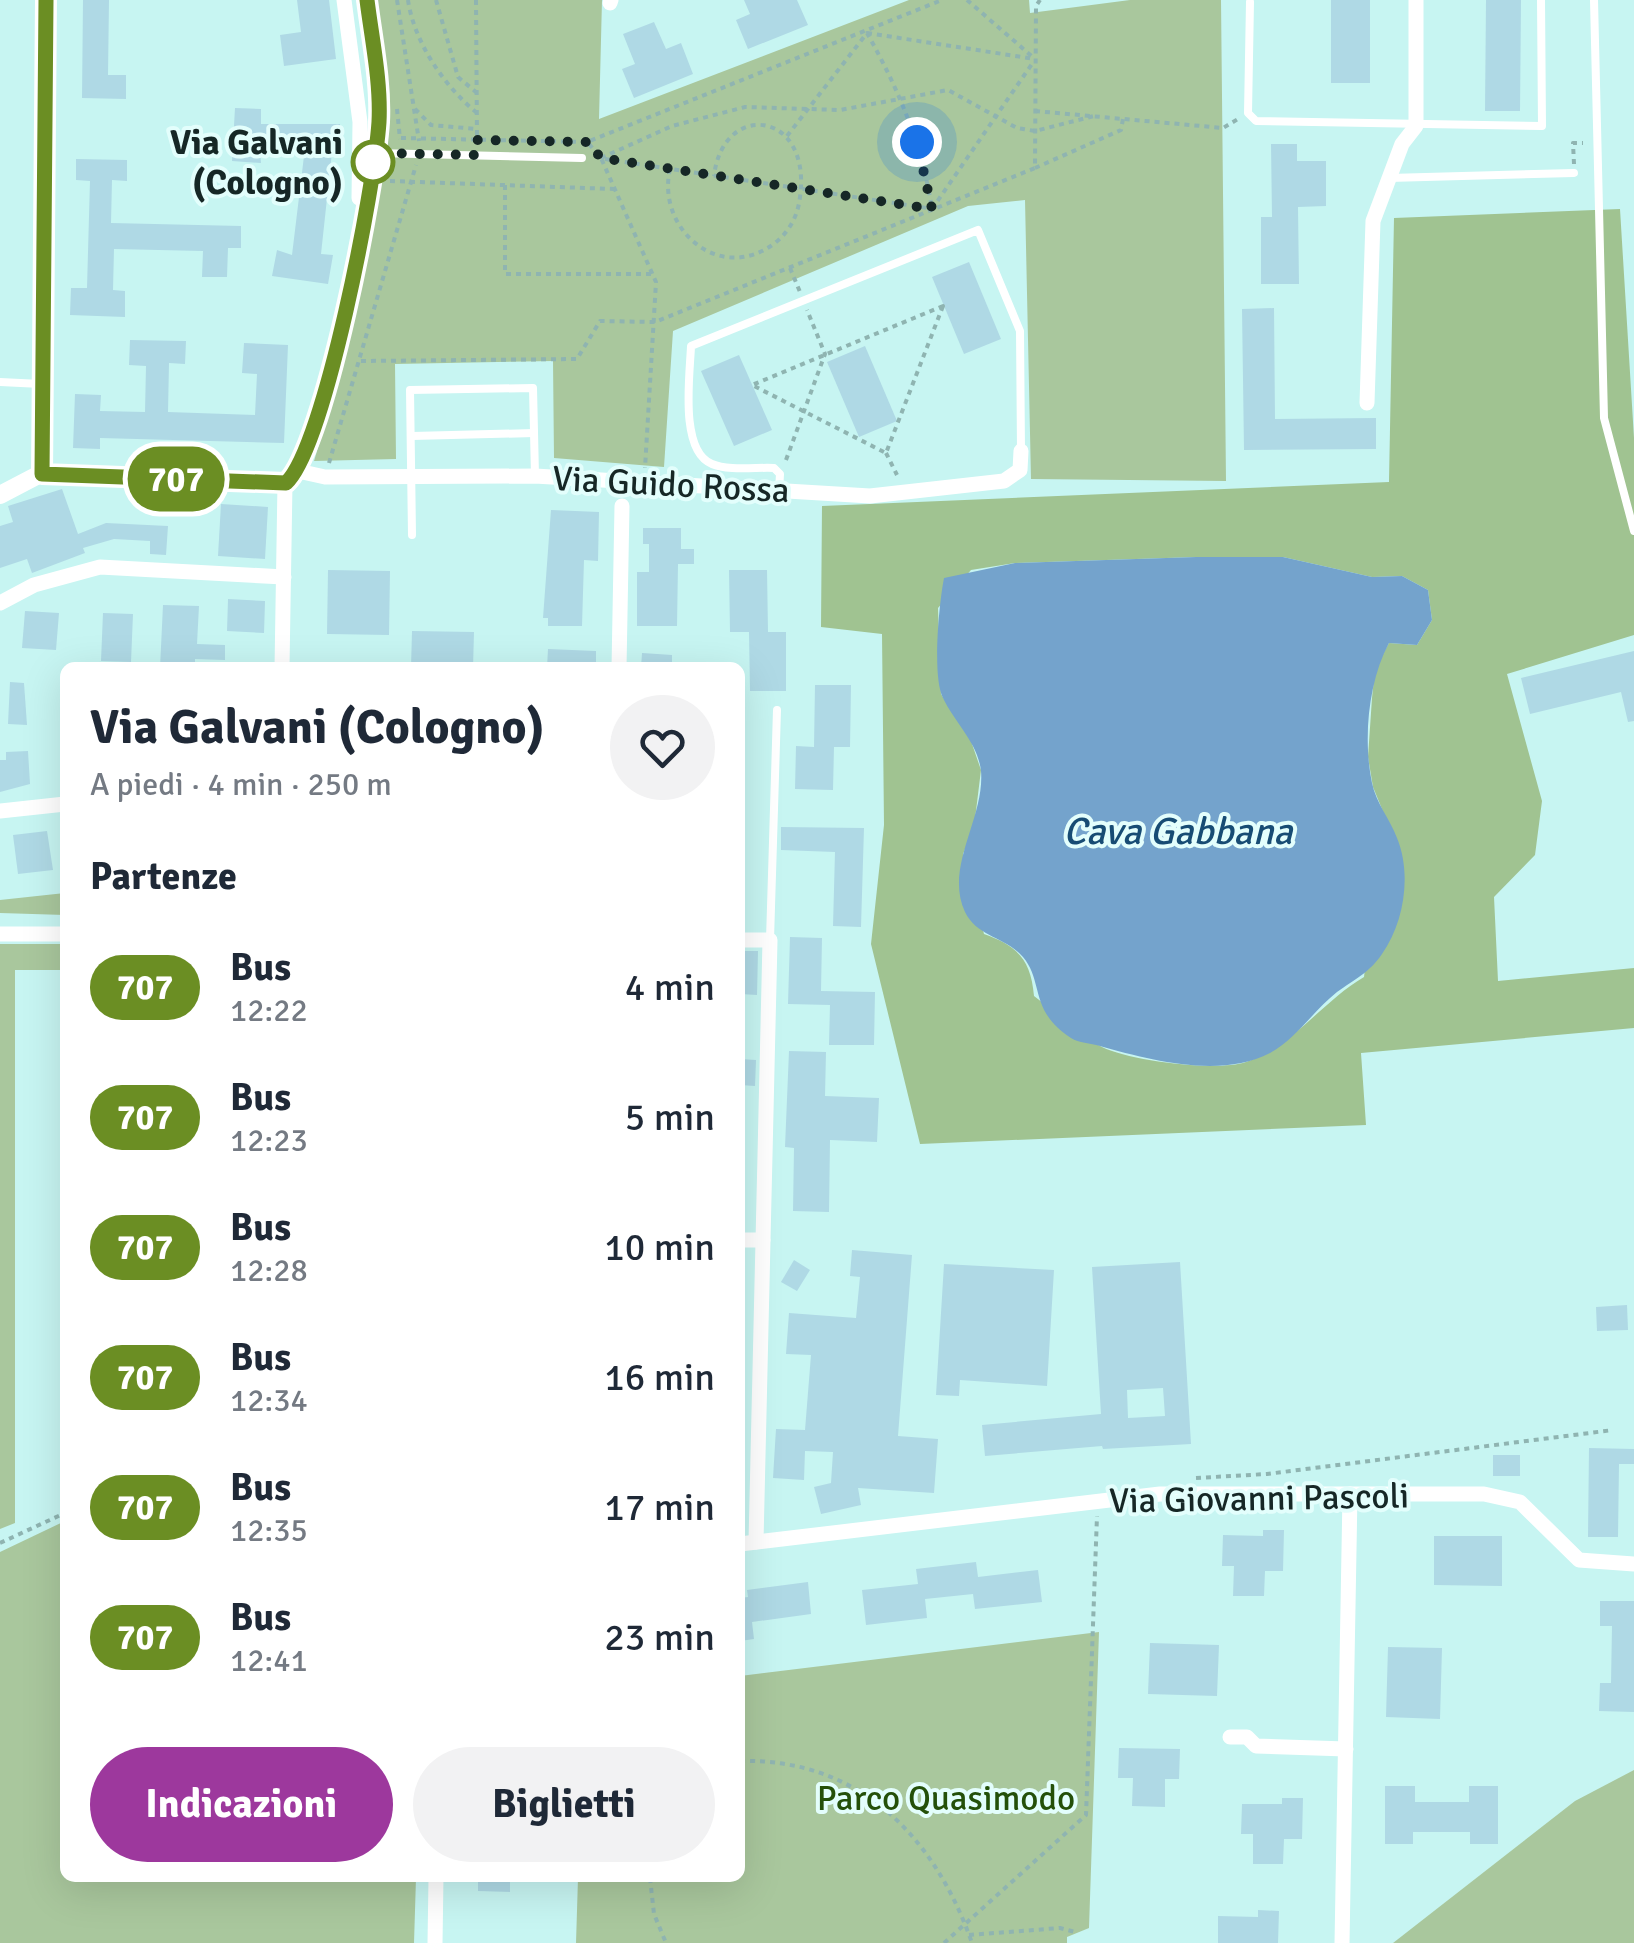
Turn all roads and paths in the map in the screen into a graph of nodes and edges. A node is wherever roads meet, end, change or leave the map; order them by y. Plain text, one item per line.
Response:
1 (46, 0) edge
2 (344, 0) edge
3 (367, 0) edge
4 (397, 0) edge
5 (408, 0) edge
6 (436, 0) edge
7 (476, 0) edge
8 (942, 0) edge
9 (967, 0) edge
10 (1040, 0) edge
11 (1416, 0) edge
12 (1541, 0) edge
13 (1594, 0) edge
14 (1250, 2) edge
15 (866, 33) junction
16 (1035, 60) junction
17 (477, 93) junction
18 (414, 109) junction
19 (806, 110) junction
20 (1035, 111) junction
21 (477, 113) junction
22 (1248, 113) junction
23 (1094, 116) junction
24 (995, 117) junction
25 (1123, 118) junction
26 (1416, 126) junction
27 (477, 129) junction
28 (1035, 131) junction
29 (787, 136) junction
30 (401, 138) dead end
31 (419, 138) junction
32 (477, 140) junction
33 (587, 142) junction
34 (1598, 142) junction
35 (375, 153) junction
36 (420, 154) junction
37 (476, 155) junction
38 (582, 158) dead end
39 (601, 158) junction
40 (670, 168) junction
41 (1035, 168) junction
42 (1574, 173) joint
43 (714, 176) junction
44 (1389, 178) junction
45 (390, 181) dead end
46 (411, 182) junction
47 (505, 185) junction
48 (614, 188) junction
49 (802, 189) junction
50 (932, 209) junction
51 (356, 256) junction
52 (790, 267) junction
53 (652, 274) junction
54 (794, 280) dead end
55 (808, 313) dead end
56 (655, 322) junction
57 (825, 354) junction
58 (361, 360) junction
59 (0, 382) edge
60 (41, 384) junction
61 (1367, 403) dead end
62 (804, 410) junction
63 (534, 432) junction
64 (412, 436) junction
65 (1022, 451) joint
66 (886, 452) junction
67 (298, 472) junction
68 (42, 474) junction
69 (535, 476) junction
70 (325, 477) junction
71 (412, 477) junction
72 (644, 482) junction
73 (780, 482) junction
74 (286, 483) junction
75 (899, 493) junction
76 (0, 495) edge
77 (622, 506) dead end
78 (1634, 531) edge
79 (412, 536) dead end
80 (284, 577) junction
81 (0, 603) edge
82 (282, 662) edge
83 (619, 662) edge
84 (777, 710) dead end
85 (60, 805) edge
86 (0, 811) edge
87 (0, 934) edge
88 (60, 934) edge
89 (745, 940) edge
90 (770, 940) junction
91 (745, 1240) edge
92 (763, 1240) junction
93 (1613, 1430) dead end
94 (1187, 1482) dead end
95 (1350, 1494) junction
96 (1098, 1501) junction
97 (60, 1515) edge
98 (0, 1543) edge
99 (748, 1543) edge
100 (1634, 1564) edge
101 (1230, 1737) dead end
102 (1346, 1748) junction
103 (745, 1760) edge
104 (436, 1882) edge
105 (650, 1882) edge
106 (966, 1922) junction
107 (1075, 1932) dead end
108 (969, 1935) junction
109 (435, 1943) edge
110 (666, 1943) edge
111 (944, 1943) edge
112 (972, 1943) edge
113 (1342, 1943) edge

1 - 60 street
2 - 51 street
3 - 35 street
4 - 18 path
5 - 21 path
6 - 17 path
7 - 17 path
8 - 15 path
9 - 16 path
10 - 16 path
11 - 26 street
12 - 26 lane
13 - 34 lane
14 - 22 lane
15 - 16 path
15 - 19 path
15 - 33 path
15 - 50 path
16 - 20 path
16 - 24 path
17 - 21 path
18 - 27 path
18 - 31 path
19 - 24 path
19 - 29 path
19 - 39 path
20 - 23 path
20 - 28 path
21 - 27 path
22 - 25 path
22 - 26 lane
23 - 25 path
23 - 28 path
24 - 28 path
24 - 50 path
25 - 41 path
26 - 44 street
27 - 32 path
28 - 41 path
29 - 43 path
29 - 49 path
30 - 31 path
31 - 32 path
31 - 36 path
32 - 33 path
32 - 37 path
33 - 39 path
34 - 42 path
34 - 78 lane
35 - 36 lane
35 - 51 street
36 - 37 lane
36 - 46 path
37 - 38 lane
39 - 40 path
39 - 48 path
40 - 43 path
40 - 49 path
41 - 50 path
42 - 44 lane
43 - 49 path
44 - 61 street
45 - 46 path
46 - 47 path
46 - 58 path
47 - 48 path
47 - 53 path
48 - 53 path
49 - 50 path
50 - 52 path
51 - 67 street
52 - 54 path
52 - 56 path
53 - 56 path
55 - 57 path
56 - 58 path
56 - 72 path
57 - 62 path
57 - 62 path
57 - 66 path
58 - 70 path
59 - 60 lane
60 - 68 street
62 - 66 path
62 - 73 path
63 - 64 lane
63 - 64 lane
63 - 69 lane
64 - 71 lane
65 - 73 lane
65 - 75 street, Via Guido Rossa
66 - 75 path
67 - 70 street, Via Guido Rossa
67 - 74 street
68 - 74 street
68 - 76 street
69 - 71 street, Via Guido Rossa
69 - 72 street, Via Guido Rossa
70 - 71 street, Via Guido Rossa
71 - 79 lane
72 - 73 street, Via Guido Rossa
73 - 75 street, Via Guido Rossa
74 - 80 street
77 - 83 street
80 - 81 street
80 - 82 street
84 - 90 lane
85 - 86 street
87 - 88 street
89 - 90 street
90 - 92 street
91 - 92 street
92 - 99 street
93 - 94 path
95 - 96 street, Via Giovanni Pascoli
95 - 100 street, Via Giovanni Pascoli
95 - 102 street
96 - 99 street, Via Giovanni Pascoli
96 - 106 path
97 - 98 path
101 - 102 street
102 - 113 street
103 - 106 path
104 - 109 street
105 - 110 path
106 - 108 path
106 - 111 path
107 - 108 path
108 - 112 path

